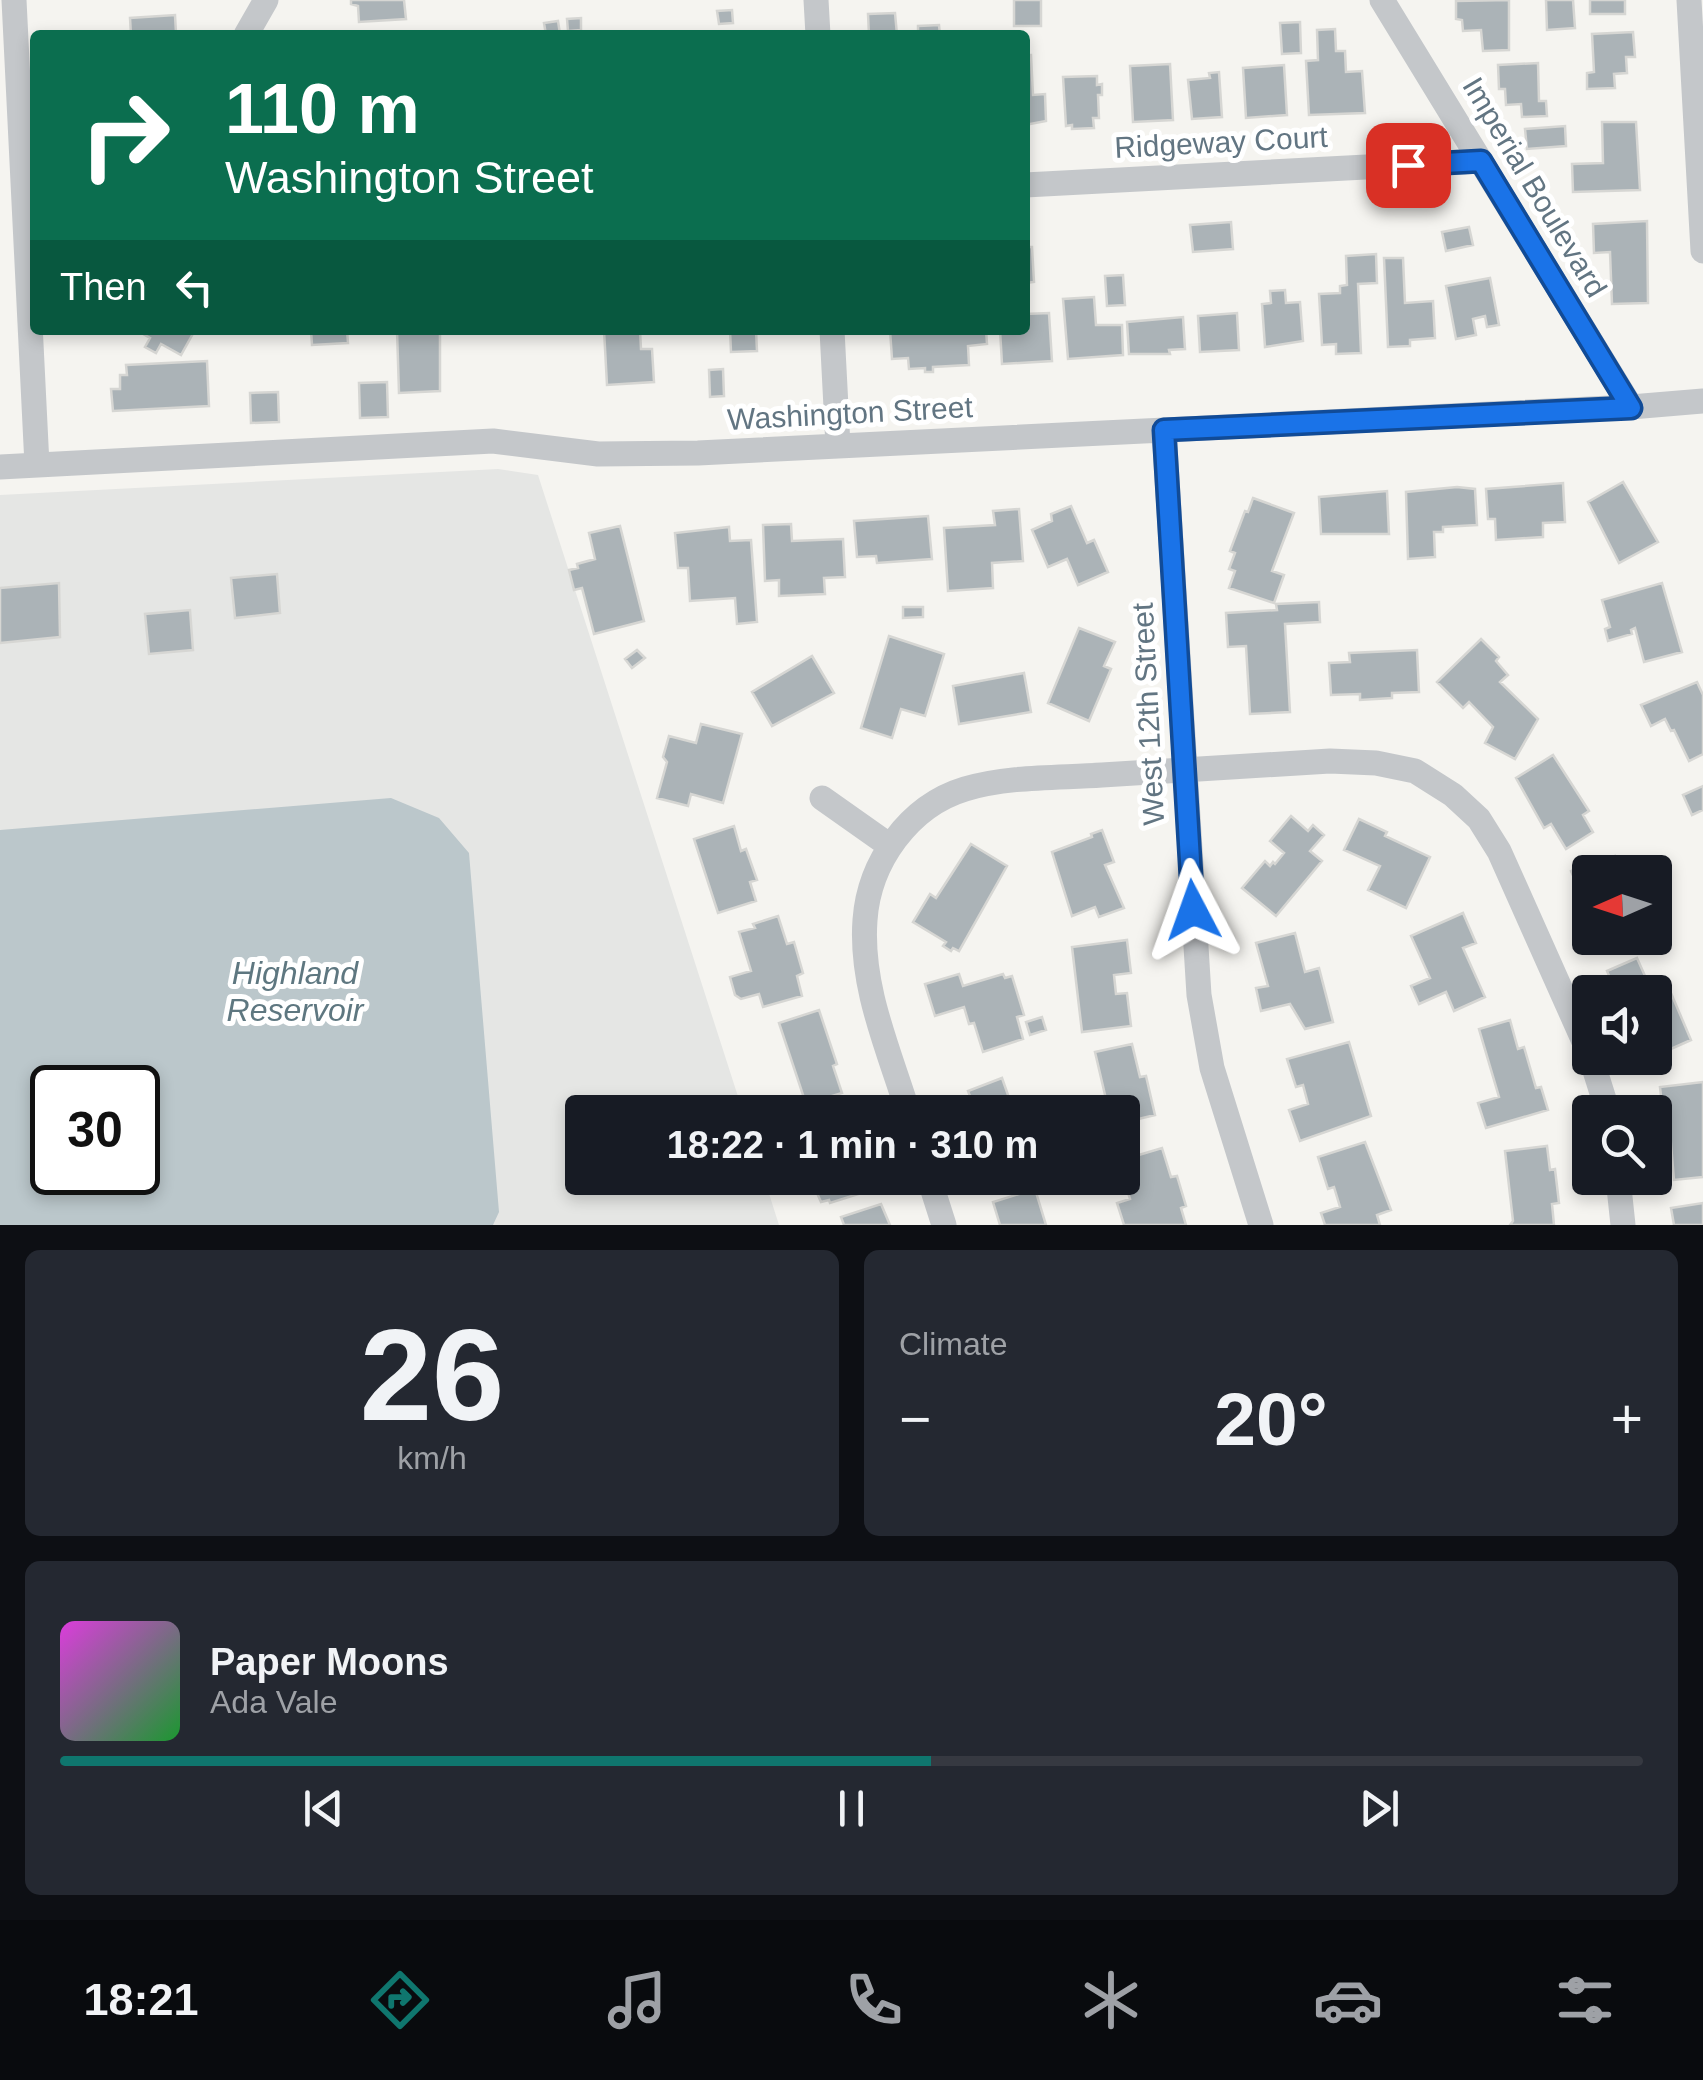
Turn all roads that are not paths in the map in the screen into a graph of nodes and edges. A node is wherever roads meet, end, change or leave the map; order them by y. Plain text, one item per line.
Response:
1 (14, 0) edge
2 (266, 0) edge
3 (816, 0) edge
4 (1382, 0) edge
5 (1689, 0) edge
6 (249, 30) edge
7 (818, 30) edge
8 (1481, 161) junction
9 (1030, 186) edge
10 (1703, 252) edge
11 (30, 266) edge
12 (34, 335) edge
13 (832, 335) edge
14 (1703, 401) edge
15 (1631, 408) junction
16 (1164, 430) junction
17 (838, 446) junction
18 (37, 465) junction
19 (0, 466) edge
20 (1184, 770) junction
21 (822, 798) dead end
22 (890, 846) junction
23 (1572, 1015) edge
24 (903, 1095) edge
25 (934, 1195) edge
26 (1620, 1195) edge
27 (944, 1225) edge
28 (1261, 1225) edge
29 (1623, 1225) edge

1 - 11 street
2 - 6 street
3 - 7 street
4 - 8 street, Imperial Boulevard
5 - 10 street
8 - 9 street, Ridgeway Court
8 - 15 street, Imperial Boulevard
12 - 18 street
13 - 17 street
14 - 15 street, Washington Street
15 - 16 street, Washington Street
16 - 17 street, Washington Street
16 - 20 street, West 12th Street
17 - 18 street, Washington Street
18 - 19 street, Washington Street
20 - 22 street
20 - 23 street
20 - 28 street, West 12th Street
21 - 22 street
22 - 24 street
25 - 27 street
26 - 29 street

